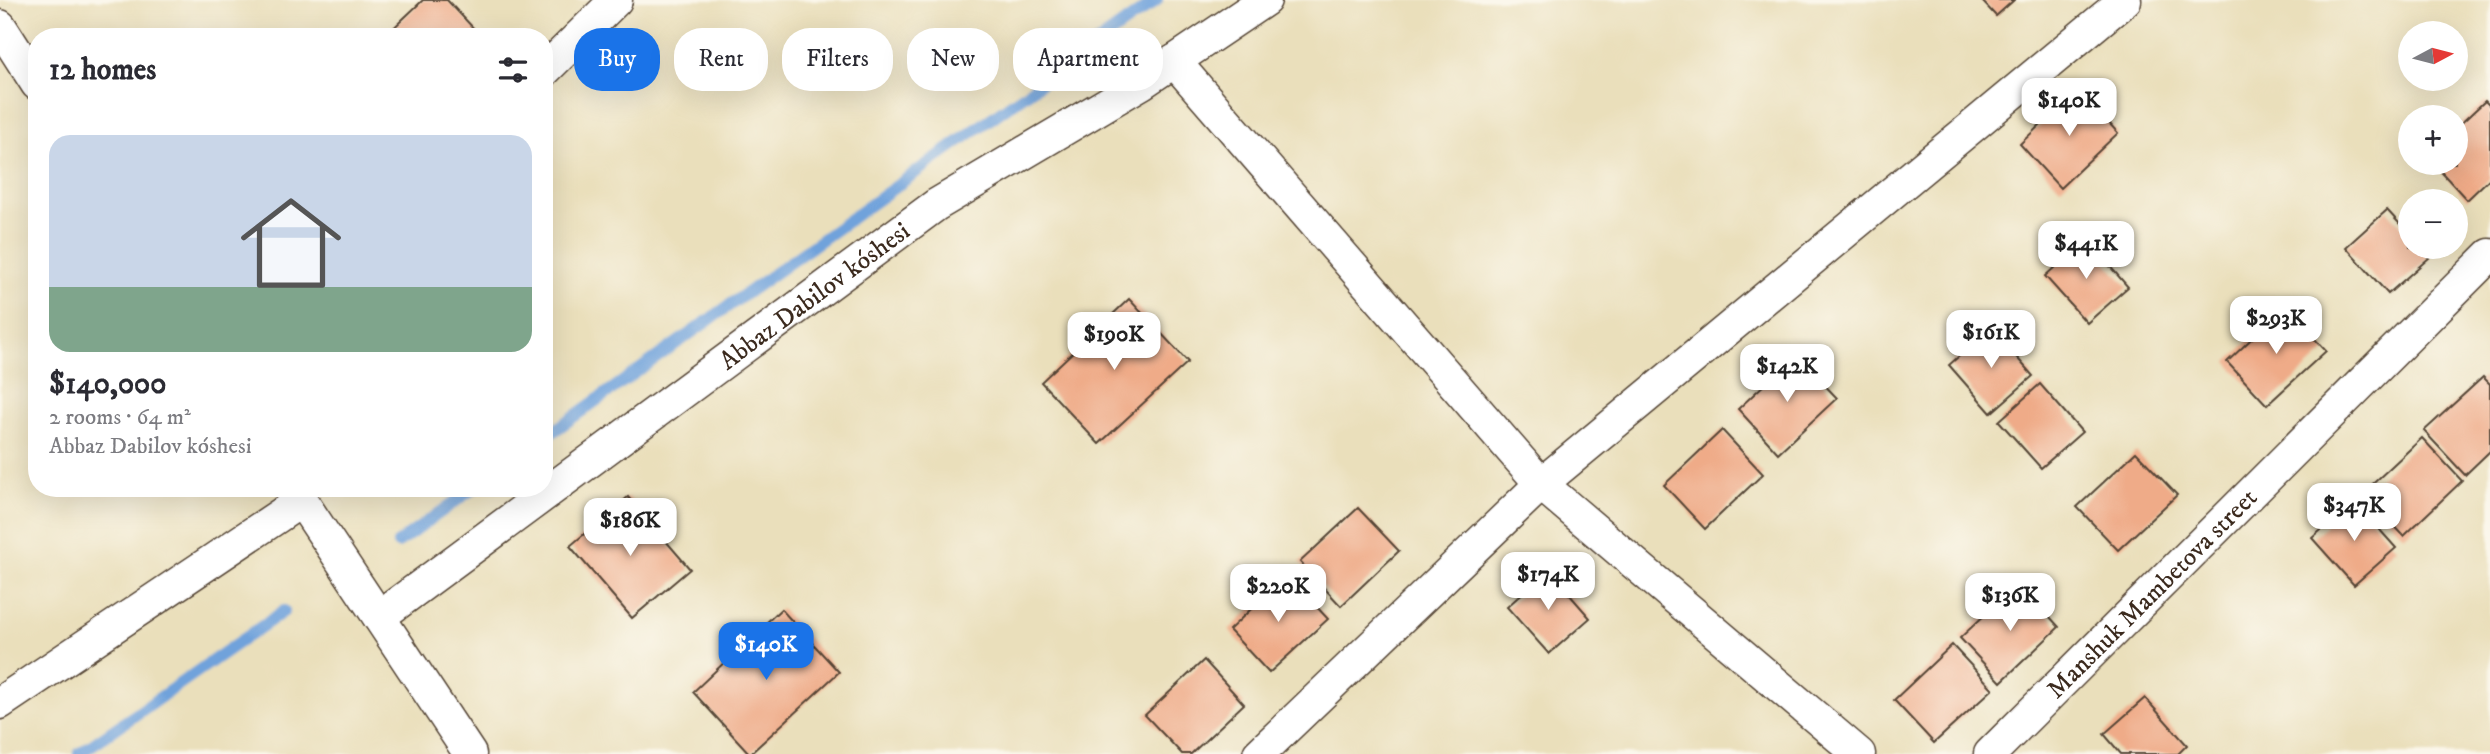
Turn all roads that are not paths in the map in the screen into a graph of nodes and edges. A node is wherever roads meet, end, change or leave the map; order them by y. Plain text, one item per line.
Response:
1 (617, 0) edge
2 (1265, 0) edge
3 (2125, 0) edge
4 (0, 26) edge
5 (1174, 61) junction
6 (553, 62) edge
7 (28, 70) edge
8 (2490, 255) edge
9 (1541, 484) junction
10 (553, 488) edge
11 (294, 497) edge
12 (298, 497) edge
13 (541, 497) edge
14 (379, 617) junction
15 (0, 703) edge
16 (470, 754) edge
17 (1259, 754) edge
18 (1860, 754) edge
19 (1990, 754) edge

1 - 6 street
2 - 5 street, Abbaz Dabilov kóshesi
3 - 9 street
4 - 7 street
5 - 9 street
5 - 10 street, Abbaz Dabilov kóshesi
8 - 19 street, Manshuk Mambetova street
9 - 17 street
9 - 18 street
11 - 15 street
12 - 14 street
13 - 14 street, Abbaz Dabilov kóshesi
14 - 16 street

